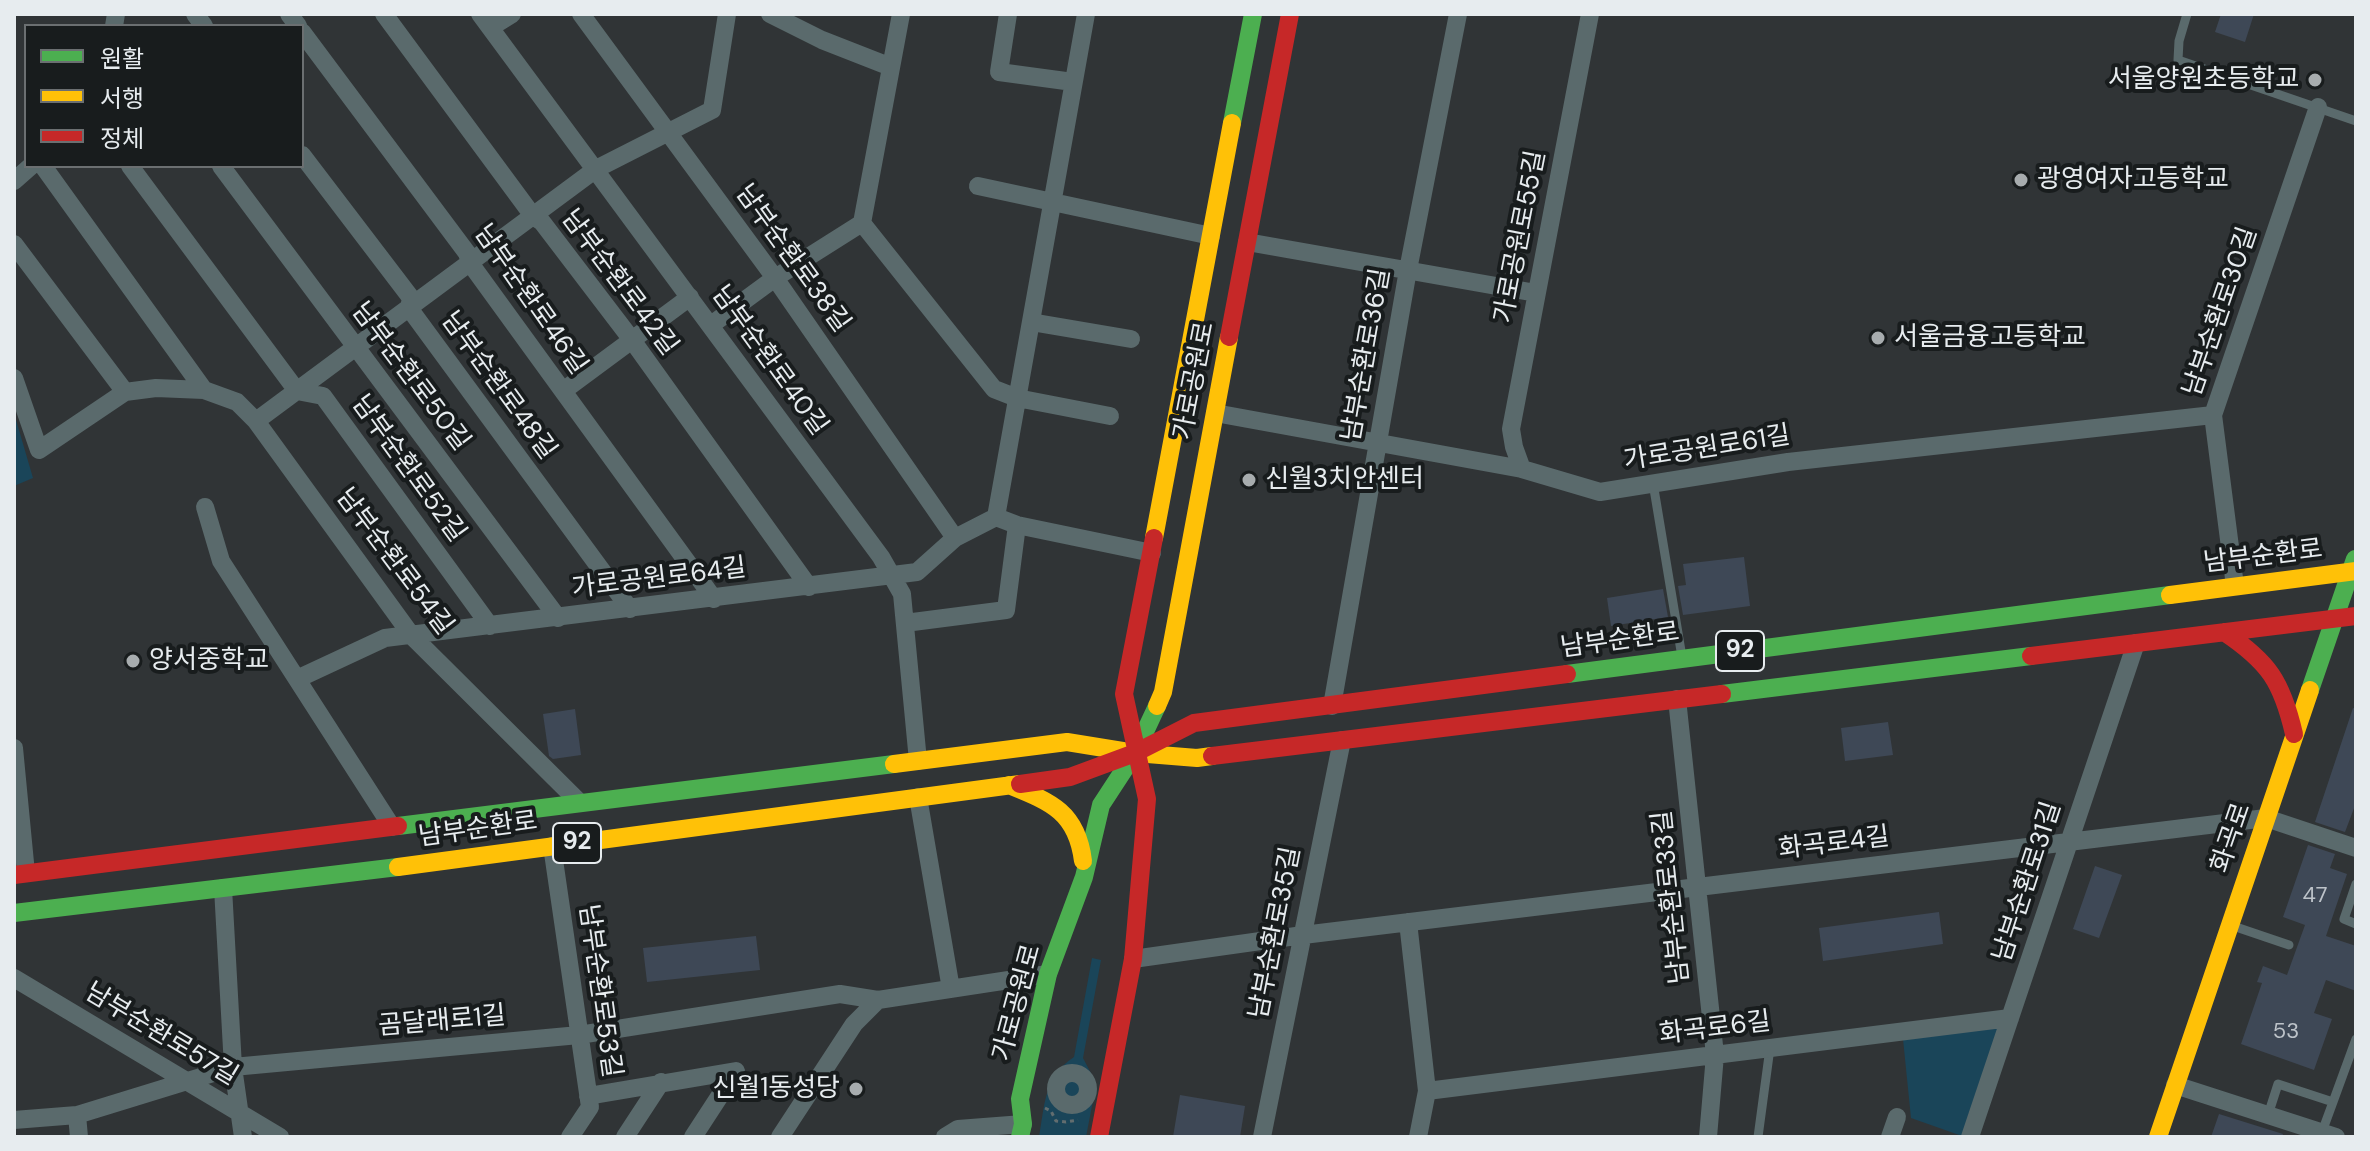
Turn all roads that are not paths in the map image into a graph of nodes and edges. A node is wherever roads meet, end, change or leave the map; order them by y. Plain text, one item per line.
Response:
1 (384, 14) edge
2 (512, 14) edge
3 (581, 14) edge
4 (727, 14) edge
5 (770, 14) edge
6 (901, 14) edge
7 (1008, 14) edge
8 (1086, 14) edge
9 (1253, 14) edge
10 (1290, 14) edge
11 (1458, 14) edge
12 (1590, 14) edge
13 (2187, 14) edge
14 (485, 20) edge
15 (304, 35) edge
16 (891, 67) junction
17 (1073, 82) junction
18 (2318, 107) junction
19 (2356, 121) edge
20 (667, 131) junction
21 (304, 158) edge
22 (44, 168) edge
23 (131, 168) edge
24 (222, 168) edge
25 (596, 169) junction
26 (978, 186) dead end
27 (1052, 201) junction
28 (533, 216) junction
29 (862, 223) junction
30 (1211, 236) junction
31 (1247, 242) junction
32 (14, 244) edge
33 (470, 263) junction
34 (1408, 270) junction
35 (775, 278) junction
36 (1536, 293) junction
37 (690, 297) junction
38 (409, 308) junction
39 (1031, 322) junction
40 (711, 325) junction
41 (1131, 339) dead end
42 (632, 340) junction
43 (356, 347) junction
44 (14, 378) edge
45 (204, 390) junction
46 (297, 391) junction
47 (563, 391) junction
48 (125, 392) junction
49 (1017, 398) junction
50 (1215, 413) junction
51 (2213, 415) junction
52 (1110, 416) dead end
53 (256, 421) junction
54 (1377, 443) junction
55 (1522, 469) junction
56 (1653, 483) junction
57 (205, 507) dead end
58 (996, 517) junction
59 (1017, 525) junction
60 (955, 538) junction
61 (1152, 553) junction
62 (2354, 566) edge
63 (893, 577) junction
64 (809, 587) junction
65 (2234, 597) junction
66 (714, 599) junction
67 (630, 609) junction
68 (2356, 616) edge
69 (558, 618) junction
70 (2335, 619) junction
71 (905, 623) junction
72 (490, 626) junction
73 (2224, 632) junction
74 (412, 636) junction
75 (2180, 637) junction
76 (2136, 643) junction
77 (1682, 658) junction
78 (297, 679) junction
79 (1677, 699) junction
80 (1332, 706) junction
81 (2294, 734) junction
82 (1342, 740) junction
83 (14, 748) edge
84 (1135, 753) junction
85 (918, 761) junction
86 (1009, 785) junction
87 (918, 797) junction
88 (580, 803) junction
89 (2266, 818) junction
90 (392, 827) junction
91 (2069, 842) junction
92 (552, 846) junction
93 (2356, 848) edge
94 (20, 874) edge
95 (1084, 877) junction
96 (2356, 884) edge
97 (1697, 887) junction
98 (223, 888) junction
99 (14, 913) edge
100 (1408, 922) junction
101 (2230, 924) junction
102 (2356, 924) edge
103 (1303, 935) junction
104 (2289, 945) dead end
105 (1133, 959) junction
106 (1048, 974) junction
107 (14, 978) edge
108 (951, 989) junction
109 (878, 1000) junction
110 (2010, 1018) junction
111 (579, 1035) junction
112 (2356, 1039) edge
113 (1770, 1048) junction
114 (1715, 1055) junction
115 (233, 1067) junction
116 (189, 1081) junction
117 (661, 1082) junction
118 (2175, 1085) junction
119 (1056, 1089) dead end
120 (1427, 1091) junction
121 (588, 1096) junction
122 (1087, 1096) dead end
123 (2333, 1102) junction
124 (241, 1113) junction
125 (77, 1115) junction
126 (2268, 1115) junction
127 (1897, 1117) dead end
128 (14, 1120) edge
129 (1021, 1131) edge
130 (2329, 1135) edge
131 (79, 1137) edge
132 (243, 1137) edge
133 (280, 1137) edge
134 (570, 1137) edge
135 (625, 1137) edge
136 (693, 1137) edge
137 (780, 1137) edge
138 (945, 1137) edge
139 (1099, 1137) edge
140 (1262, 1137) edge
141 (1418, 1137) edge
142 (1708, 1137) edge
143 (1758, 1137) edge
144 (1890, 1137) edge
145 (1970, 1137) edge
146 (2158, 1137) edge

1 - 28 street, 남부순환로42길
2 - 14 street, 남부순환로40길
3 - 20 street, 남부순환로38길
4 - 20 street
5 - 16 street
6 - 16 street
7 - 17 street
8 - 17 street
9 - 30 main road, 가로공원로
10 - 31 main road, 가로공원로
11 - 34 street, 남부순환로36길
12 - 36 street, 가로공원로55길
13 - 18 lane
14 - 25 street, 남부순환로40길
15 - 33 street, 남부순환로46길
16 - 29 street
17 - 27 street
18 - 19 lane
18 - 51 street, 남부순환로30길
20 - 25 street
20 - 35 street, 남부순환로38길
21 - 38 street, 남부순환로48길
22 - 45 street
23 - 46 street, 남부순환로52길
24 - 43 street, 남부순환로50길
25 - 28 street
25 - 37 street, 남부순환로40길
26 - 27 street
27 - 30 street
27 - 39 street
28 - 33 street
28 - 42 street, 남부순환로42길
29 - 35 street
29 - 49 street
30 - 61 main road, 가로공원로
31 - 34 street
31 - 50 main road, 가로공원로
32 - 48 street
33 - 38 street
33 - 47 street, 남부순환로46길
34 - 36 street
34 - 54 street, 남부순환로36길
35 - 40 street
35 - 60 street, 남부순환로38길
36 - 55 street, 가로공원로55길
37 - 40 street, 남부순환로40길
37 - 42 street
38 - 43 street
38 - 67 street, 남부순환로48길
39 - 41 street
39 - 49 street
40 - 63 street, 남부순환로40길
42 - 47 street
42 - 64 street, 남부순환로42길
43 - 46 street
43 - 69 street, 남부순환로50길
44 - 48 street, 남부순환로54길
45 - 48 street, 남부순환로54길
45 - 53 street, 남부순환로54길
46 - 53 street
46 - 72 street, 남부순환로52길
47 - 66 street, 남부순환로46길
49 - 52 street
49 - 58 street
50 - 54 street, 가로공원로61길
50 - 84 main road, 가로공원로
51 - 56 street, 가로공원로61길
51 - 65 street, 남부순환로30길
53 - 74 street, 남부순환로54길
54 - 55 street, 가로공원로61길
54 - 80 street, 남부순환로36길
55 - 56 street, 가로공원로61길
56 - 77 lane
57 - 78 street
58 - 59 street
58 - 60 street, 가로공원로64길
59 - 61 street
59 - 71 street
60 - 63 street, 가로공원로64길
61 - 84 main road, 가로공원로
62 - 65 main road, 남부순환로 / 92
62 - 70 main road, 화곡로
63 - 64 street, 가로공원로64길
63 - 71 street, 남부순환로40길
64 - 66 street, 가로공원로64길
65 - 75 main road
65 - 77 main road, 남부순환로 / 92
66 - 67 street, 가로공원로64길
67 - 69 street, 가로공원로64길
68 - 70 main road, 남부순환로 / 92
69 - 72 street, 가로공원로64길
70 - 73 main road, 남부순환로 / 92
70 - 81 main road, 화곡로
71 - 85 street, 남부순환로40길
72 - 74 street, 가로공원로64길
73 - 75 main road, 남부순환로 / 92
73 - 81 main road
74 - 78 street, 가로공원로64길
74 - 88 street, 남부순환로54길
75 - 76 main road, 남부순환로 / 92
76 - 79 main road, 남부순환로 / 92
76 - 91 street, 남부순환로31길
77 - 80 main road, 남부순환로 / 92
78 - 90 street
79 - 82 main road, 남부순환로 / 92
79 - 97 street, 남부순환로33길
80 - 84 main road, 남부순환로 / 92
81 - 89 main road, 화곡로
82 - 84 main road, 남부순환로 / 92
82 - 103 street, 남부순환로35길
83 - 94 street
84 - 85 main road, 남부순환로 / 92
84 - 86 main road, 남부순환로 / 92
84 - 95 main road, 가로공원로
84 - 105 main road, 가로공원로
85 - 88 main road, 남부순환로 / 92
86 - 87 main road, 남부순환로 / 92
86 - 95 main road
87 - 92 main road, 남부순환로 / 92
87 - 108 street
88 - 90 main road, 남부순환로 / 92
89 - 91 street, 화곡로4길
89 - 93 street
89 - 101 main road, 화곡로
90 - 94 main road, 남부순환로 / 92
91 - 97 street, 화곡로4길
91 - 110 street, 남부순환로31길
92 - 98 main road, 남부순환로 / 92
92 - 111 street, 남부순환로53길
95 - 106 main road, 가로공원로
96 - 102 lane
97 - 100 street, 화곡로4길
97 - 114 street, 남부순환로33길
98 - 99 main road, 남부순환로 / 92
98 - 115 street
100 - 103 street, 화곡로4길
100 - 120 street
101 - 104 lane
101 - 118 main road, 화곡로
103 - 105 street, 화곡로4길
103 - 140 street, 남부순환로35길
105 - 139 main road, 가로공원로
106 - 108 street, 곰달래로1길
106 - 129 main road, 가로공원로
107 - 116 street, 남부순환로57길
108 - 109 street, 곰달래로1길
109 - 111 street, 곰달래로1길
109 - 137 street
110 - 113 street, 화곡로6길
110 - 145 street, 남부순환로31길
111 - 115 street, 곰달래로1길
111 - 121 street, 남부순환로53길
112 - 123 lane
113 - 114 street, 화곡로6길
113 - 143 lane
114 - 120 street, 화곡로6길
114 - 142 street, 남부순환로33길
115 - 116 street, 곰달래로1길
115 - 124 street
116 - 124 street, 남부순환로57길
116 - 125 street, 곰달래로1길
117 - 121 street
117 - 135 street
117 - 136 street
118 - 126 street
118 - 146 main road, 화곡로
119 - 122 street
120 - 141 street
121 - 134 street, 남부순환로53길
123 - 126 lane
123 - 130 lane
124 - 132 street
124 - 133 street, 남부순환로57길
125 - 128 street, 곰달래로1길
125 - 131 street
126 - 130 street
127 - 144 street
129 - 138 street

